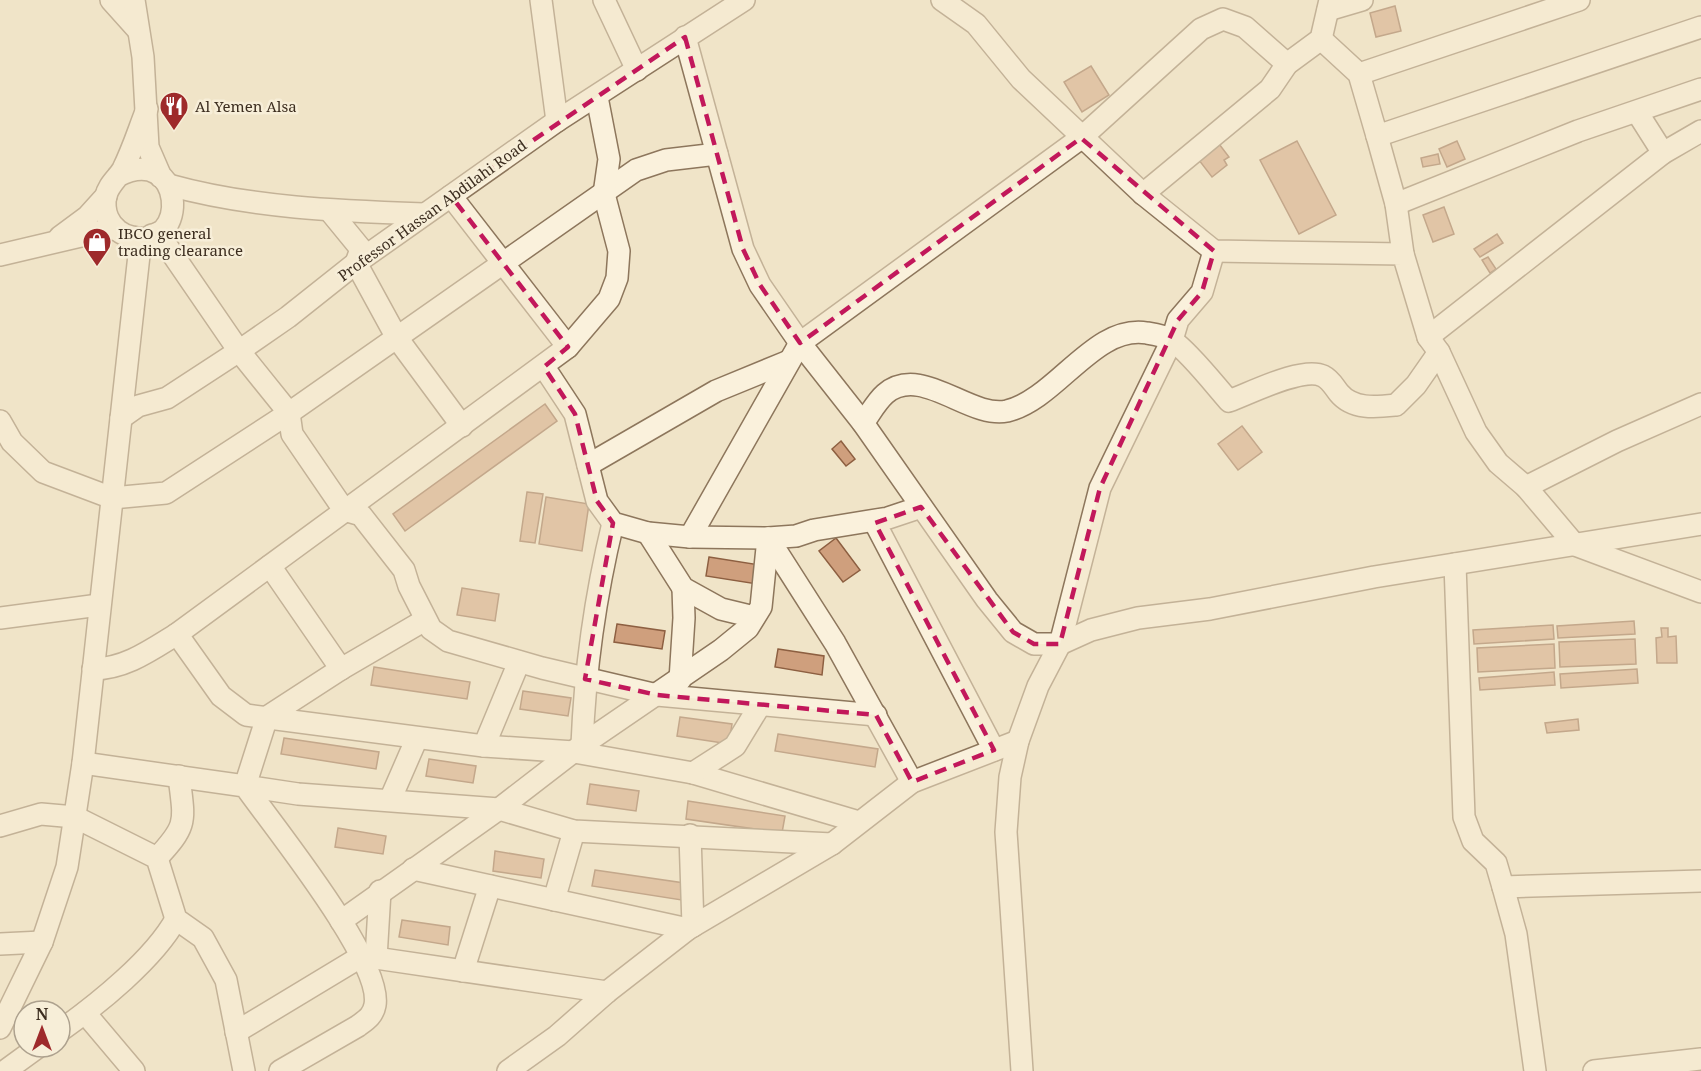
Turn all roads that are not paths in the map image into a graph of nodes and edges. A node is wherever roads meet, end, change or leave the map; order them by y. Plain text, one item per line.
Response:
1 (111, 0) edge
2 (134, 0) edge
3 (541, 0) edge
4 (604, 0) edge
5 (744, 0) edge
6 (942, 0) edge
7 (1362, 0) edge
8 (1579, 0) edge
9 (1329, 5) edge
10 (1224, 10) edge
11 (1701, 27) edge
12 (137, 29) junction
13 (685, 37) junction
14 (1321, 39) junction
15 (1287, 64) junction
16 (637, 69) junction
17 (1359, 74) junction
18 (1701, 89) edge
19 (597, 97) junction
20 (147, 109) junction
21 (1637, 112) junction
22 (557, 121) junction
23 (1701, 131) edge
24 (1377, 136) junction
25 (1082, 138) junction
26 (1663, 153) junction
27 (717, 154) junction
28 (118, 176) junction
29 (165, 181) junction
30 (604, 194) junction
31 (1143, 194) junction
32 (106, 196) junction
33 (451, 196) junction
34 (226, 199) junction
35 (1396, 204) junction
36 (329, 210) junction
37 (424, 214) junction
38 (172, 217) junction
39 (117, 230) junction
40 (155, 234) junction
41 (55, 241) junction
42 (1214, 251) junction
43 (1403, 254) junction
44 (0, 255) edge
45 (356, 263) junction
46 (503, 265) junction
47 (139, 271) junction
48 (397, 338) junction
49 (1172, 340) junction
50 (1433, 345) junction
51 (568, 347) junction
52 (239, 351) junction
53 (795, 352) junction
54 (544, 367) junction
55 (1701, 404) edge
56 (289, 413) junction
57 (121, 418) junction
58 (0, 421) edge
59 (863, 423) junction
60 (462, 426) junction
61 (588, 465) junction
62 (1526, 487) junction
63 (112, 498) junction
64 (921, 507) junction
65 (344, 510) junction
66 (874, 521) junction
67 (613, 523) junction
68 (1701, 524) edge
69 (648, 533) junction
70 (690, 537) junction
71 (768, 538) junction
72 (1575, 545) junction
73 (1455, 564) junction
74 (270, 566) junction
75 (683, 588) junction
76 (1701, 592) edge
77 (99, 605) junction
78 (754, 617) junction
79 (0, 618) edge
80 (425, 620) junction
81 (177, 634) junction
82 (1060, 644) junction
83 (519, 662) junction
84 (93, 669) junction
85 (341, 669) junction
86 (585, 679) junction
87 (680, 680) junction
88 (657, 695) junction
89 (760, 705) junction
90 (876, 715) junction
91 (267, 717) junction
92 (417, 738) junction
93 (1017, 741) junction
94 (484, 746) junction
95 (578, 749) junction
96 (994, 750) junction
97 (82, 763) junction
98 (693, 773) junction
99 (179, 776) junction
100 (912, 782) junction
101 (245, 786) junction
102 (390, 800) junction
103 (499, 810) junction
104 (75, 817) junction
105 (859, 822) junction
106 (0, 826) edge
107 (574, 831) junction
108 (690, 835) junction
109 (832, 844) junction
110 (157, 858) junction
111 (412, 869) junction
112 (1701, 881) edge
113 (490, 886) junction
114 (1503, 887) junction
115 (380, 891) junction
116 (554, 900) junction
117 (176, 919) junction
118 (341, 921) junction
119 (691, 928) junction
120 (42, 942) junction
121 (0, 944) edge
122 (369, 957) junction
123 (463, 971) junction
124 (607, 992) junction
125 (85, 1013) junction
126 (72, 1022) edge
127 (0, 1028) edge
128 (236, 1032) junction
129 (22, 1059) edge
130 (1701, 1059) edge
131 (5, 1071) edge
132 (134, 1071) edge
133 (244, 1071) edge
134 (280, 1071) edge
135 (508, 1071) edge
136 (1022, 1071) edge
137 (1535, 1071) edge
138 (1594, 1071) edge

1 - 12 street
2 - 12 street
3 - 22 street
4 - 16 street
5 - 13 street, Professor Hassan Abdilahi Road
6 - 25 street
7 - 9 street
8 - 17 street
9 - 14 street
10 - 15 street
10 - 25 street
11 - 24 street
12 - 20 street
13 - 16 street, Professor Hassan Abdilahi Road
13 - 27 street
14 - 15 street
14 - 17 street
15 - 31 street
16 - 19 street, Professor Hassan Abdilahi Road
17 - 24 street
18 - 21 street
19 - 22 street, Professor Hassan Abdilahi Road
19 - 30 street
20 - 28 street
20 - 29 street
21 - 26 street
21 - 35 street
22 - 33 street, Professor Hassan Abdilahi Road
23 - 26 street
24 - 35 street
25 - 31 street
25 - 53 street
26 - 50 street
27 - 30 street
27 - 53 street
28 - 29 street
28 - 32 street
29 - 34 street
29 - 38 street
30 - 46 street
30 - 51 street
31 - 42 street
32 - 39 street
32 - 41 street
33 - 37 street, Professor Hassan Abdilahi Road
33 - 46 street
34 - 36 street
34 - 38 street
35 - 43 street
36 - 37 street
36 - 45 street
37 - 45 street, Professor Hassan Abdilahi Road
38 - 40 street
39 - 40 street
39 - 41 street
39 - 47 street
40 - 47 street
40 - 52 street
41 - 44 street
42 - 43 street
42 - 49 street
43 - 50 street
45 - 48 street
45 - 52 street, Professor Hassan Abdilahi Road
46 - 48 street
46 - 51 street
47 - 57 street
48 - 56 street
48 - 60 street
49 - 50 street
49 - 59 street
49 - 82 street
50 - 62 street
51 - 54 street
52 - 56 street
52 - 57 street, Professor Hassan Abdilahi Road
53 - 59 street
53 - 61 street
53 - 70 street
54 - 60 street
54 - 61 street
55 - 62 street
56 - 63 street
56 - 65 street
57 - 63 street
58 - 63 street
59 - 64 street
60 - 65 street
61 - 67 street
62 - 72 street
63 - 77 street
64 - 66 street
64 - 82 street
65 - 74 street
65 - 80 street
66 - 71 street
66 - 96 street
67 - 69 street
67 - 86 street
68 - 72 street
69 - 70 street
69 - 75 street
70 - 71 street
71 - 78 street
71 - 90 street
72 - 73 street
72 - 76 street
73 - 82 street
73 - 114 street
74 - 81 street
74 - 85 street
75 - 78 street
75 - 87 street
77 - 79 street
77 - 84 street
78 - 87 street
80 - 83 street
80 - 85 street
81 - 84 street
81 - 91 street
82 - 93 street
83 - 86 street
83 - 94 street
84 - 97 street
85 - 91 street
86 - 88 street
86 - 95 street
87 - 88 street
88 - 89 street
88 - 95 street
89 - 90 street
89 - 98 street
90 - 100 street
91 - 92 street
91 - 101 street
92 - 94 street
92 - 102 street
93 - 96 street
93 - 136 street
94 - 95 street
95 - 98 street
95 - 103 street
96 - 100 street
97 - 99 street
97 - 104 street
98 - 105 street
99 - 101 street
99 - 110 street
100 - 105 street
101 - 102 street
101 - 118 street
102 - 103 street
103 - 107 street
103 - 111 street
104 - 106 street
104 - 110 street
104 - 120 street
105 - 109 street
107 - 108 street
107 - 116 street
108 - 109 street
108 - 119 street
109 - 119 street
110 - 117 street
111 - 113 street
111 - 115 street
112 - 114 street
113 - 116 street
113 - 123 street
114 - 137 street
115 - 118 street
115 - 122 street
116 - 119 street
117 - 125 street
117 - 128 street
118 - 122 street
119 - 124 street
120 - 121 street
120 - 127 street
122 - 123 street
122 - 128 street
122 - 134 street
123 - 124 street
124 - 135 street
125 - 126 street
125 - 132 street
128 - 133 street
129 - 131 street
130 - 138 street

